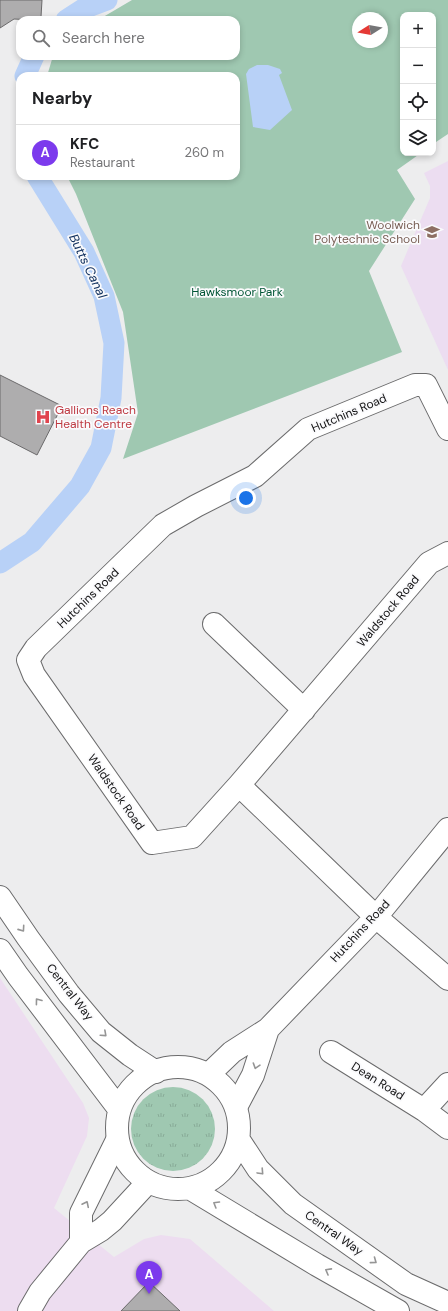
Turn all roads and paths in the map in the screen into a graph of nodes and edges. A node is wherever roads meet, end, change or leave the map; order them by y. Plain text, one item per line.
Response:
1 (448, 429) edge
2 (448, 553) edge
3 (214, 624) dead end
4 (36, 648) joint
5 (304, 710) junction
6 (239, 785) junction
7 (448, 829) edge
8 (0, 897) edge
9 (376, 917) junction
10 (0, 950) edge
11 (448, 979) edge
12 (268, 1029) junction
13 (332, 1052) dead end
14 (156, 1072) junction
15 (209, 1074) junction
16 (448, 1084) edge
17 (236, 1107) junction
18 (119, 1109) junction
19 (424, 1110) junction
20 (448, 1128) edge
21 (117, 1140) junction
22 (239, 1140) junction
23 (148, 1182) junction
24 (191, 1189) junction
25 (81, 1242) junction
26 (439, 1299) edge
27 (29, 1311) edge
28 (398, 1311) edge

1 - 4 street, Hutchins Road
2 - 5 street, Waldstock Road
3 - 5 street
4 - 6 street, Waldstock Road
5 - 6 street, Waldstock Road
6 - 9 street
7 - 9 street, Hutchins Road
8 -> 14 street, Central Way
9 - 11 street
9 - 12 street, Hutchins Road
18 -> 10 street
12 - 15 street, Hutchins Road
12 -> 17 street, Hutchins Road
13 - 19 street, Dean Road
14 - 15 street
14 - 18 street
15 - 17 street
16 - 19 street
17 - 22 street
18 - 21 street
19 - 20 street, Dean Road
21 - 23 street
25 -> 21 street
22 - 24 street
22 -> 26 street, Central Way
23 - 24 street
23 - 25 street
28 -> 24 street
25 - 27 street

